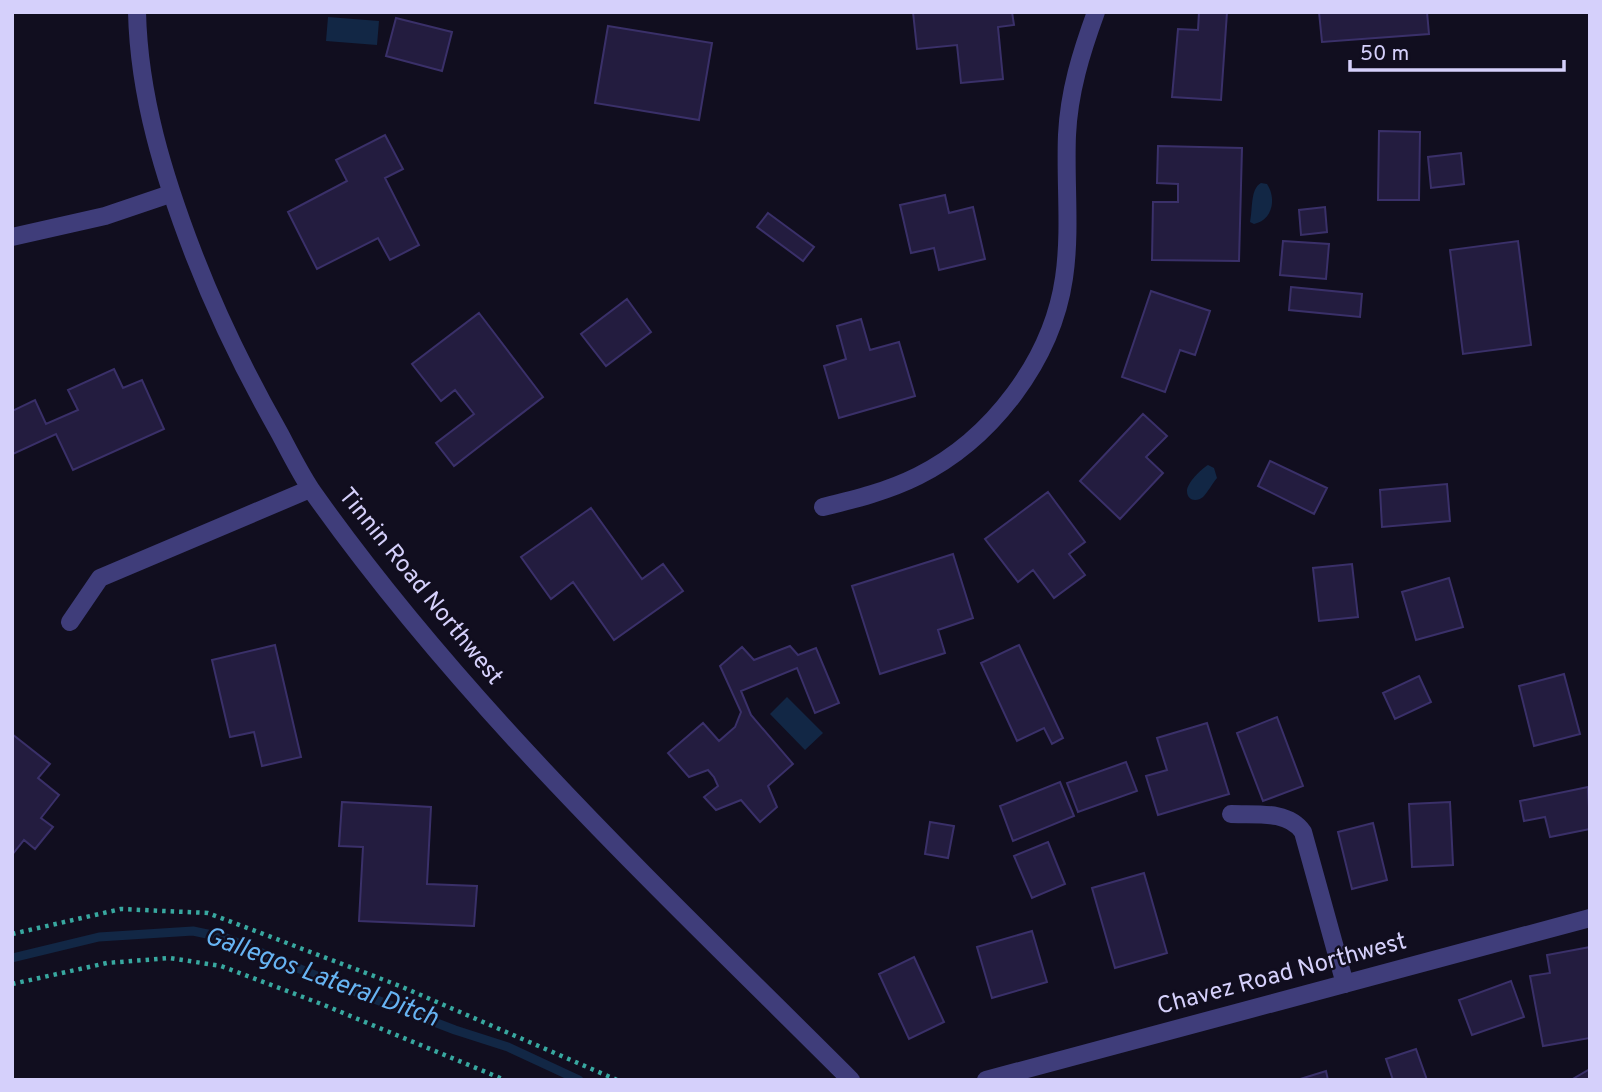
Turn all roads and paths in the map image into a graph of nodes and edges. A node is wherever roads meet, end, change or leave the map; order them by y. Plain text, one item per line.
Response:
1 (137, 12) edge
2 (1096, 12) edge
3 (170, 194) junction
4 (12, 237) edge
5 (310, 489) junction
6 (823, 507) dead end
7 (70, 622) dead end
8 (1231, 814) dead end
9 (1590, 918) edge
10 (12, 934) edge
11 (12, 984) edge
12 (1345, 984) junction
13 (505, 1080) edge
14 (617, 1080) edge
15 (851, 1080) edge
16 (986, 1080) edge

1 - 3 street, Tinnin Road Northwest
2 - 6 street
3 - 4 street
3 - 5 street, Tinnin Road Northwest
5 - 7 street
5 - 15 street, Tinnin Road Northwest
8 - 12 street
9 - 12 street, Chavez Road Northwest
10 - 14 path
11 - 13 path
12 - 16 street, Chavez Road Northwest

